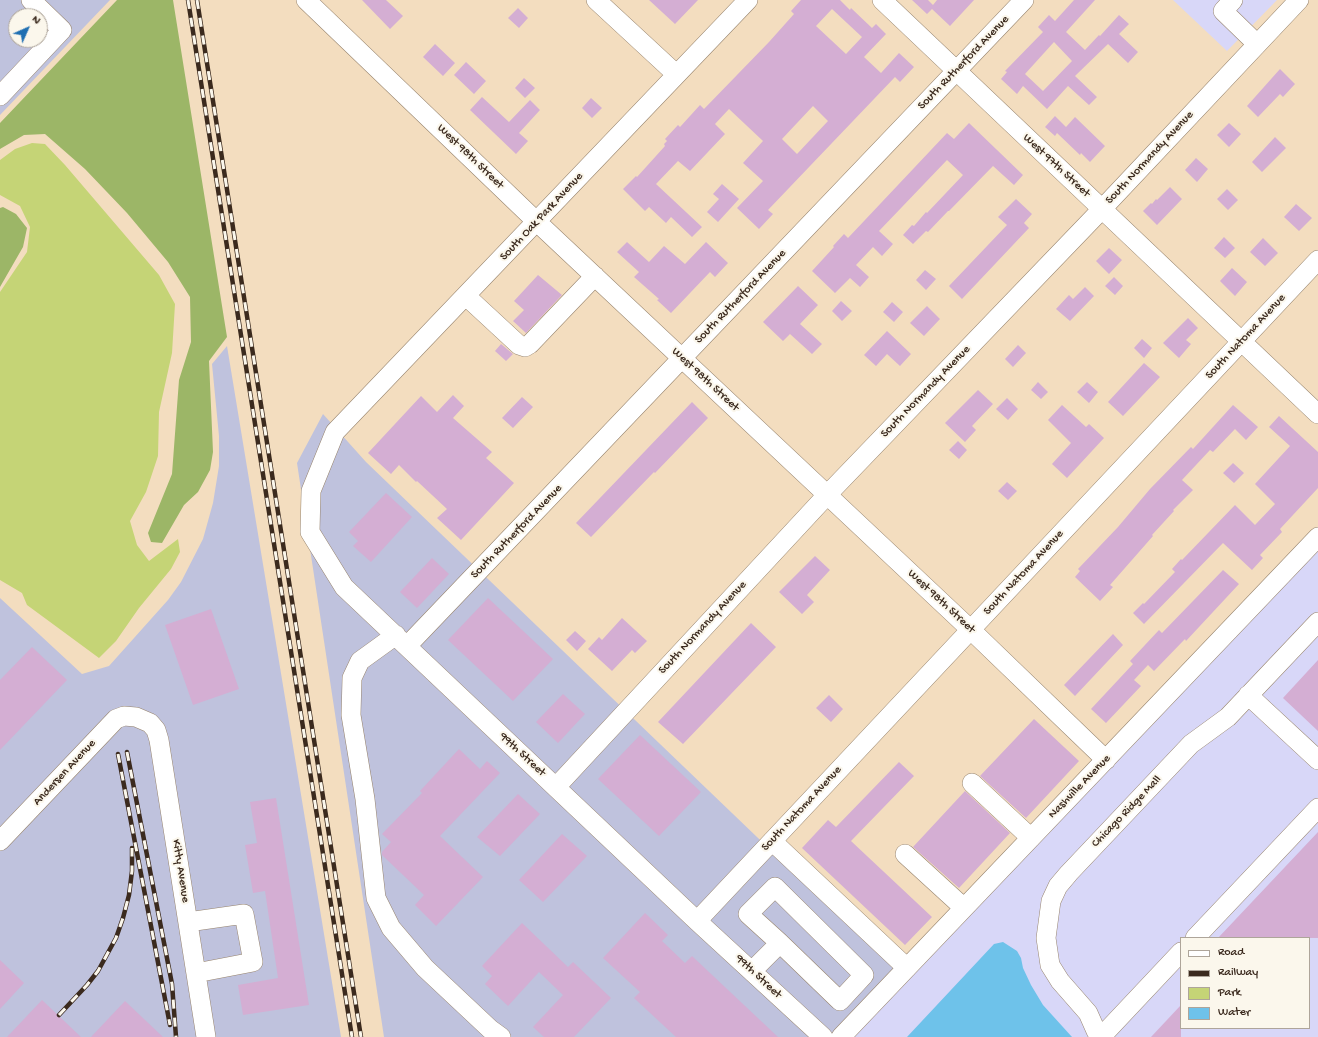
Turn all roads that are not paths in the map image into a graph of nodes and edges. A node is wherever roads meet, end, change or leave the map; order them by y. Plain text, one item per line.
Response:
1 (31, 0) edge
2 (306, 0) edge
3 (596, 0) edge
4 (748, 0) edge
5 (882, 0) edge
6 (1024, 0) edge
7 (1299, 0) edge
8 (1228, 6) edge
9 (1257, 44) junction
10 (956, 72) junction
11 (676, 74) junction
12 (0, 96) edge
13 (1102, 209) junction
14 (537, 222) junction
15 (1318, 260) edge
16 (595, 276) junction
17 (466, 296) junction
18 (1242, 341) junction
19 (683, 359) junction
20 (1318, 414) edge
21 (335, 432) joint
22 (827, 495) junction
23 (1318, 537) edge
24 (1318, 622) edge
25 (971, 630) junction
26 (402, 640) junction
27 (1248, 695) junction
28 (136, 717) joint
29 (1106, 760) junction
30 (1318, 760) edge
31 (972, 783) dead end
32 (556, 787) junction
33 (1318, 808) edge
34 (1031, 838) junction
35 (0, 841) edge
36 (772, 841) junction
37 (905, 854) dead end
38 (964, 908) junction
39 (697, 921) junction
40 (188, 922) junction
41 (1196, 937) edge
42 (780, 943) junction
43 (1180, 953) edge
44 (907, 968) junction
45 (752, 972) junction
46 (196, 973) junction
47 (206, 1037) edge
48 (501, 1037) edge
49 (823, 1037) edge
50 (841, 1037) edge
51 (1100, 1037) edge

1 - 12 street
2 - 14 street, West 98th Street
3 - 11 street
4 - 11 street, South Oak Park Avenue
5 - 10 street, West 97th Street
6 - 10 street, South Rutherford Avenue
7 - 9 street, South Normandy Avenue
8 - 9 street
9 - 13 street, South Normandy Avenue
10 - 13 street, West 97th Street
10 - 19 street, South Rutherford Avenue
11 - 14 street, South Oak Park Avenue
13 - 18 street, West 97th Street
13 - 22 street, South Normandy Avenue
14 - 16 street, West 98th Street
14 - 17 street, South Oak Park Avenue
15 - 18 street, South Natoma Avenue
16 - 17 street
16 - 19 street, West 98th Street
17 - 21 street, South Oak Park Avenue
18 - 20 street, West 97th Street
18 - 25 street, South Natoma Avenue
19 - 22 street, West 98th Street
19 - 26 street, South Rutherford Avenue
21 - 26 street, 99th Street
22 - 25 street, West 98th Street
22 - 32 street, South Normandy Avenue
23 - 29 street, Nashville Avenue
24 - 27 street, Chicago Ridge Mall
25 - 29 street, West 98th Street
25 - 36 street, South Natoma Avenue
26 - 32 street, 99th Street
26 - 48 street, South Rutherford Avenue
27 - 30 street
27 - 51 street, Chicago Ridge Mall
28 - 35 street, Andersen Avenue
28 - 40 street, Kitty Avenue
29 - 34 street, Nashville Avenue
31 - 34 street
32 - 39 street, 99th Street
33 - 41 street
34 - 38 street, Nashville Avenue
36 - 39 street, South Natoma Avenue
36 - 44 street
37 - 38 street
38 - 44 street, Nashville Avenue
39 - 45 street, 99th Street
40 - 46 street, Kitty Avenue
40 - 46 street
42 - 42 street
42 - 45 street
43 - 51 street
44 - 50 street, Nashville Avenue
45 - 49 street, 99th Street
46 - 47 street, Kitty Avenue

